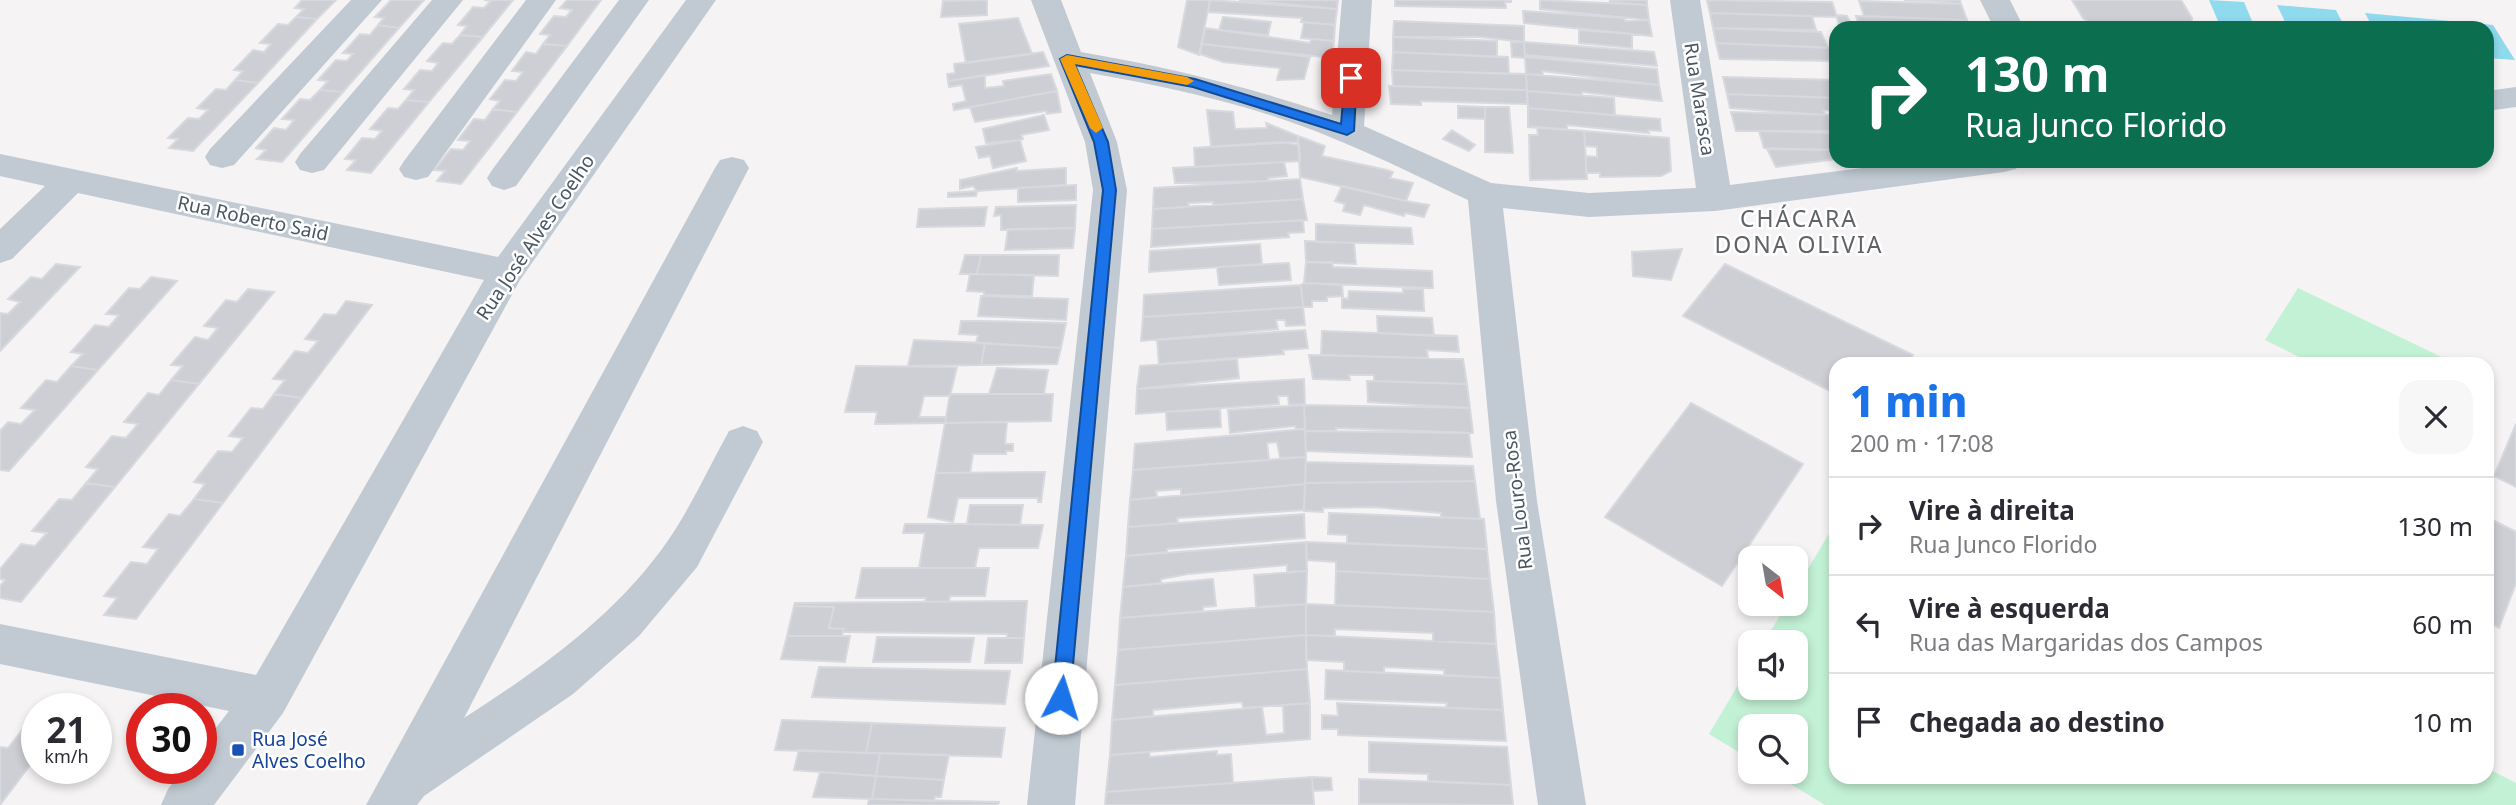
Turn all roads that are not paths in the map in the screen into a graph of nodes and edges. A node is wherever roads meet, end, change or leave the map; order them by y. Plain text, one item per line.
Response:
1 (366, 0) edge
2 (448, 0) edge
3 (541, 0) edge
4 (634, 0) edge
5 (701, 0) edge
6 (1046, 0) edge
7 (1357, 0) edge
8 (1685, 0) edge
9 (1995, 0) edge
10 (2006, 21) edge
11 (1067, 59) junction
12 (2516, 97) edge
13 (2494, 100) edge
14 (1347, 131) junction
15 (222, 157) dead end
16 (312, 162) dead end
17 (0, 165) edge
18 (1949, 168) edge
19 (416, 169) dead end
20 (732, 169) dead end
21 (504, 178) dead end
22 (71, 180) junction
23 (1485, 194) junction
24 (1715, 198) junction
25 (0, 250) edge
26 (507, 272) junction
27 (743, 442) dead end
28 (0, 644) edge
29 (267, 698) junction
30 (399, 793) edge
31 (185, 805) edge
32 (1051, 805) edge
33 (1562, 805) edge

1 - 15 street
2 - 16 street
3 - 19 street
4 - 21 street
5 - 26 street, Rua José Alves Coelho
6 - 11 street
7 - 14 street
8 - 24 street, Rua Marasca
9 - 10 street
11 - 14 street
11 - 32 street
12 - 13 street
14 - 23 street
17 - 22 street, Rua Roberto Said
18 - 24 street
20 - 30 street
22 - 25 street
22 - 26 street, Rua Roberto Said
23 - 24 street
23 - 33 street, Rua Louro-Rosa
26 - 29 street, Rua José Alves Coelho
27 - 30 street
28 - 29 street
29 - 31 street, Rua José Alves Coelho

